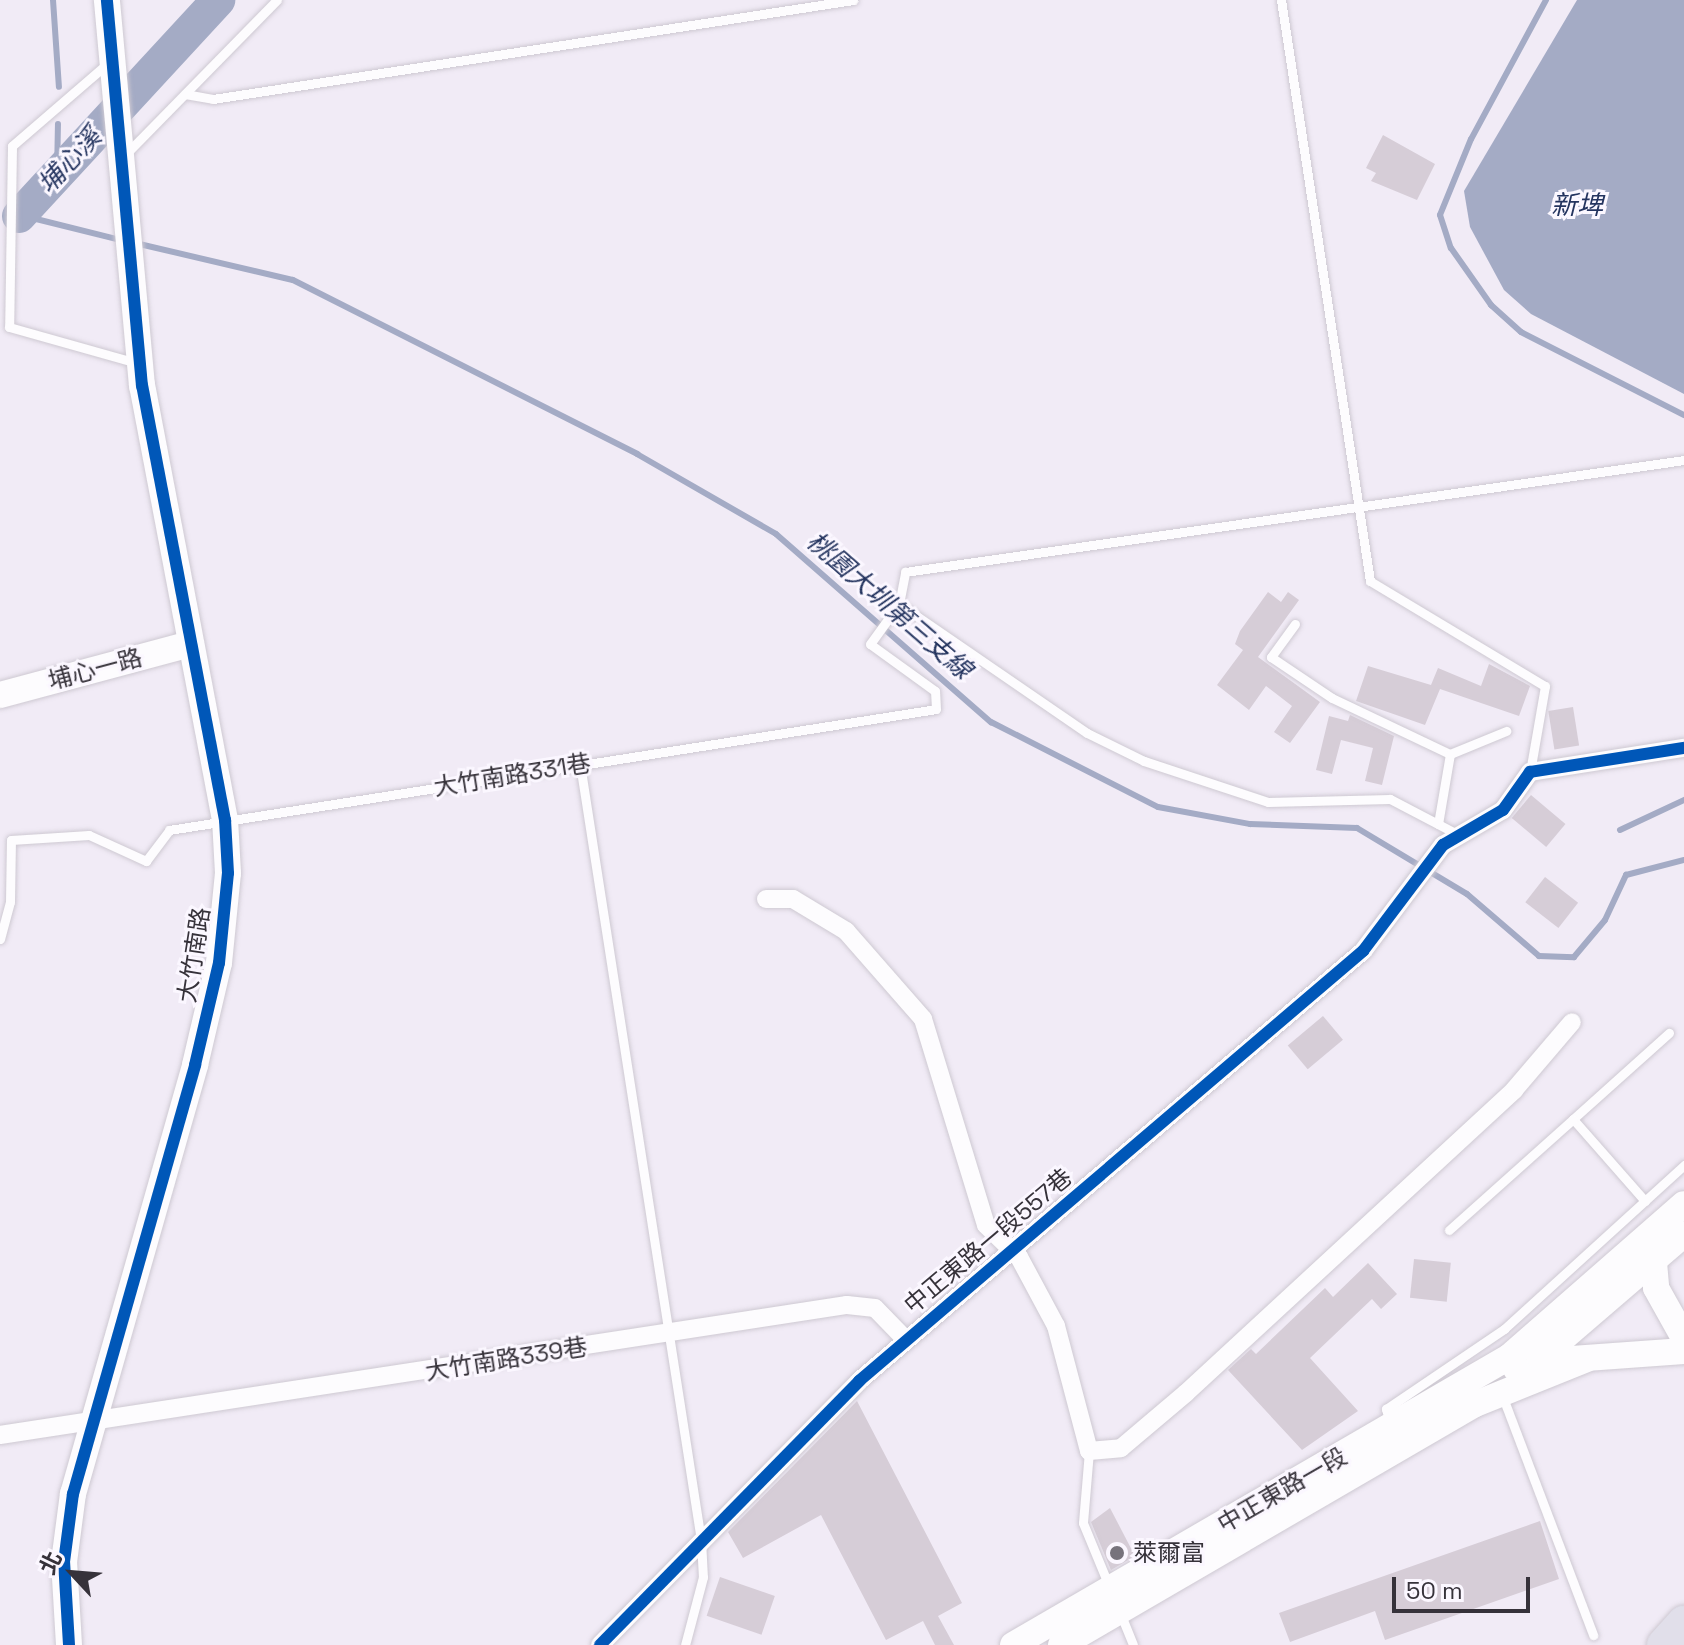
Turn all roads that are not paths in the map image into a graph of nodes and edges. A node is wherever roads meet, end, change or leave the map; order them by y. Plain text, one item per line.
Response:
1 (277, 0) edge
2 (853, 0) edge
3 (1281, 0) edge
4 (113, 5) edge
5 (114, 67) junction
6 (185, 94) junction
7 (121, 153) junction
8 (140, 364) junction
9 (1684, 460) edge
10 (1358, 504) junction
11 (899, 604) junction
12 (1295, 624) dead end
13 (190, 644) junction
14 (0, 695) edge
15 (1506, 731) dead end
16 (1684, 748) edge
17 (1450, 754) junction
18 (580, 764) junction
19 (1530, 772) junction
20 (225, 820) junction
21 (1438, 824) junction
22 (1450, 839) junction
23 (766, 899) dead end
24 (0, 939) edge
25 (1572, 1022) dead end
26 (1669, 1033) dead end
27 (1573, 1119) junction
28 (1684, 1165) edge
29 (1645, 1201) junction
30 (1684, 1204) edge
31 (1449, 1230) dead end
32 (1653, 1232) junction
33 (1684, 1234) edge
34 (1011, 1250) junction
35 (1653, 1263) junction
36 (671, 1334) junction
37 (1684, 1338) edge
38 (906, 1340) junction
39 (1684, 1351) edge
40 (1509, 1357) junction
41 (1540, 1358) junction
42 (1587, 1359) junction
43 (1501, 1392) junction
44 (92, 1421) junction
45 (0, 1435) edge
46 (1395, 1438) junction
47 (1089, 1451) junction
48 (701, 1540) junction
49 (1115, 1600) junction
50 (1684, 1623) edge
51 (1593, 1635) dead end
52 (69, 1645) edge
53 (600, 1645) edge
54 (685, 1645) edge
55 (1013, 1645) edge
56 (1061, 1645) edge
57 (1133, 1645) edge
58 (1664, 1645) edge

1 - 6 lane
2 - 6 lane
3 - 10 lane
4 - 5 street
5 - 7 street
5 - 8 lane
6 - 7 lane
7 - 8 street, 大竹南路
8 - 13 street, 大竹南路
9 - 10 lane
10 - 11 lane
10 - 19 lane
11 - 18 lane, 大竹南路331巷
11 - 21 lane
12 - 17 lane
13 - 14 street, 埔心一路
13 - 20 street, 大竹南路
15 - 17 lane
16 - 19 street
17 - 21 lane
18 - 20 lane, 大竹南路331巷
18 - 36 lane
19 - 22 street
20 - 24 lane, 大竹南路331巷
20 - 44 street, 大竹南路
21 - 22 lane
22 - 34 street, 中正東路一段557巷
23 - 34 street
25 - 47 street
26 - 27 lane
27 - 29 lane
27 - 31 lane
28 - 29 lane
29 - 46 lane
30 - 32 street, 中正東路一段
32 - 35 street
32 - 40 street, 中正東路一段
33 - 35 street, 中正東路一段
34 - 38 street, 中正東路一段557巷
34 - 47 street
35 - 37 street
35 - 41 street, 中正東路一段
36 - 38 street, 大竹南路339巷
36 - 44 street, 大竹南路339巷
36 - 48 lane
38 - 48 street, 中正東路一段557巷
39 - 42 street, 中正東路一段
40 - 41 street, 中正東路一段
40 - 46 street, 中正東路一段
41 - 42 street, 中正東路一段
41 - 46 street, 中正東路一段
42 - 43 street, 中正東路一段
43 - 46 street, 中正東路一段
43 - 51 lane
44 - 45 street, 大竹南路339巷
44 - 52 street, 大竹南路
46 - 49 street, 中正東路一段
47 - 49 lane
48 - 53 street, 中正東路一段557巷
48 - 54 lane
49 - 55 street, 中正東路一段
49 - 56 street, 中正東路一段
49 - 57 lane
50 - 58 highway

